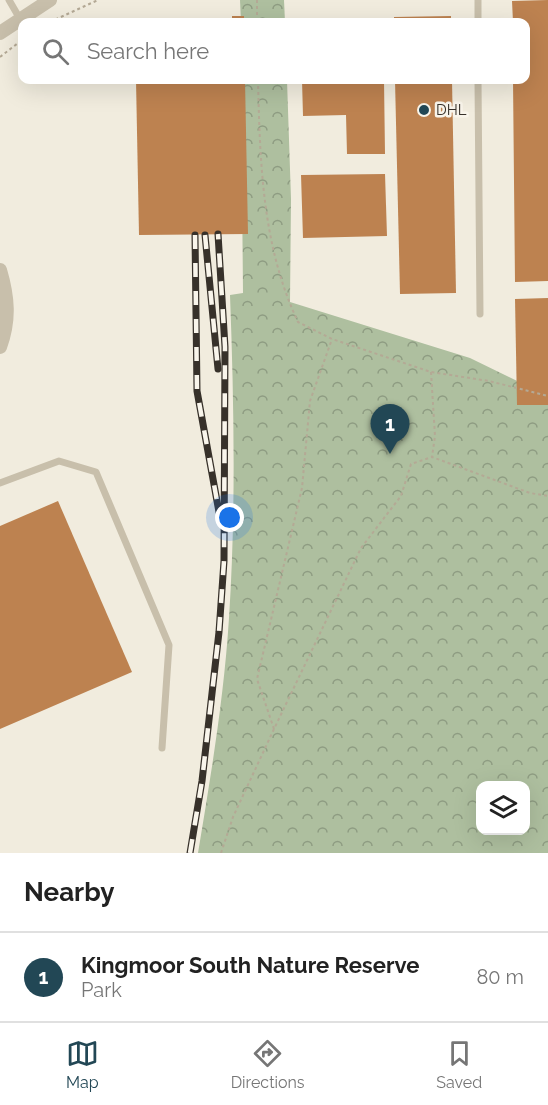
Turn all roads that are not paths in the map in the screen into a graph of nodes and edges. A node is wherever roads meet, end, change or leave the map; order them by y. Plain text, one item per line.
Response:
1 (9, 0) edge
2 (51, 0) edge
3 (478, 0) edge
4 (19, 18) edge
5 (22, 18) edge
6 (478, 18) edge
7 (18, 20) edge
8 (0, 33) edge
9 (478, 84) edge
10 (0, 270) edge
11 (480, 314) dead end
12 (0, 347) edge
13 (0, 483) edge
14 (162, 748) dead end

1 - 4 lane
2 - 5 street
3 - 6 lane
7 - 8 street
9 - 11 lane
10 - 12 street
13 - 14 lane

